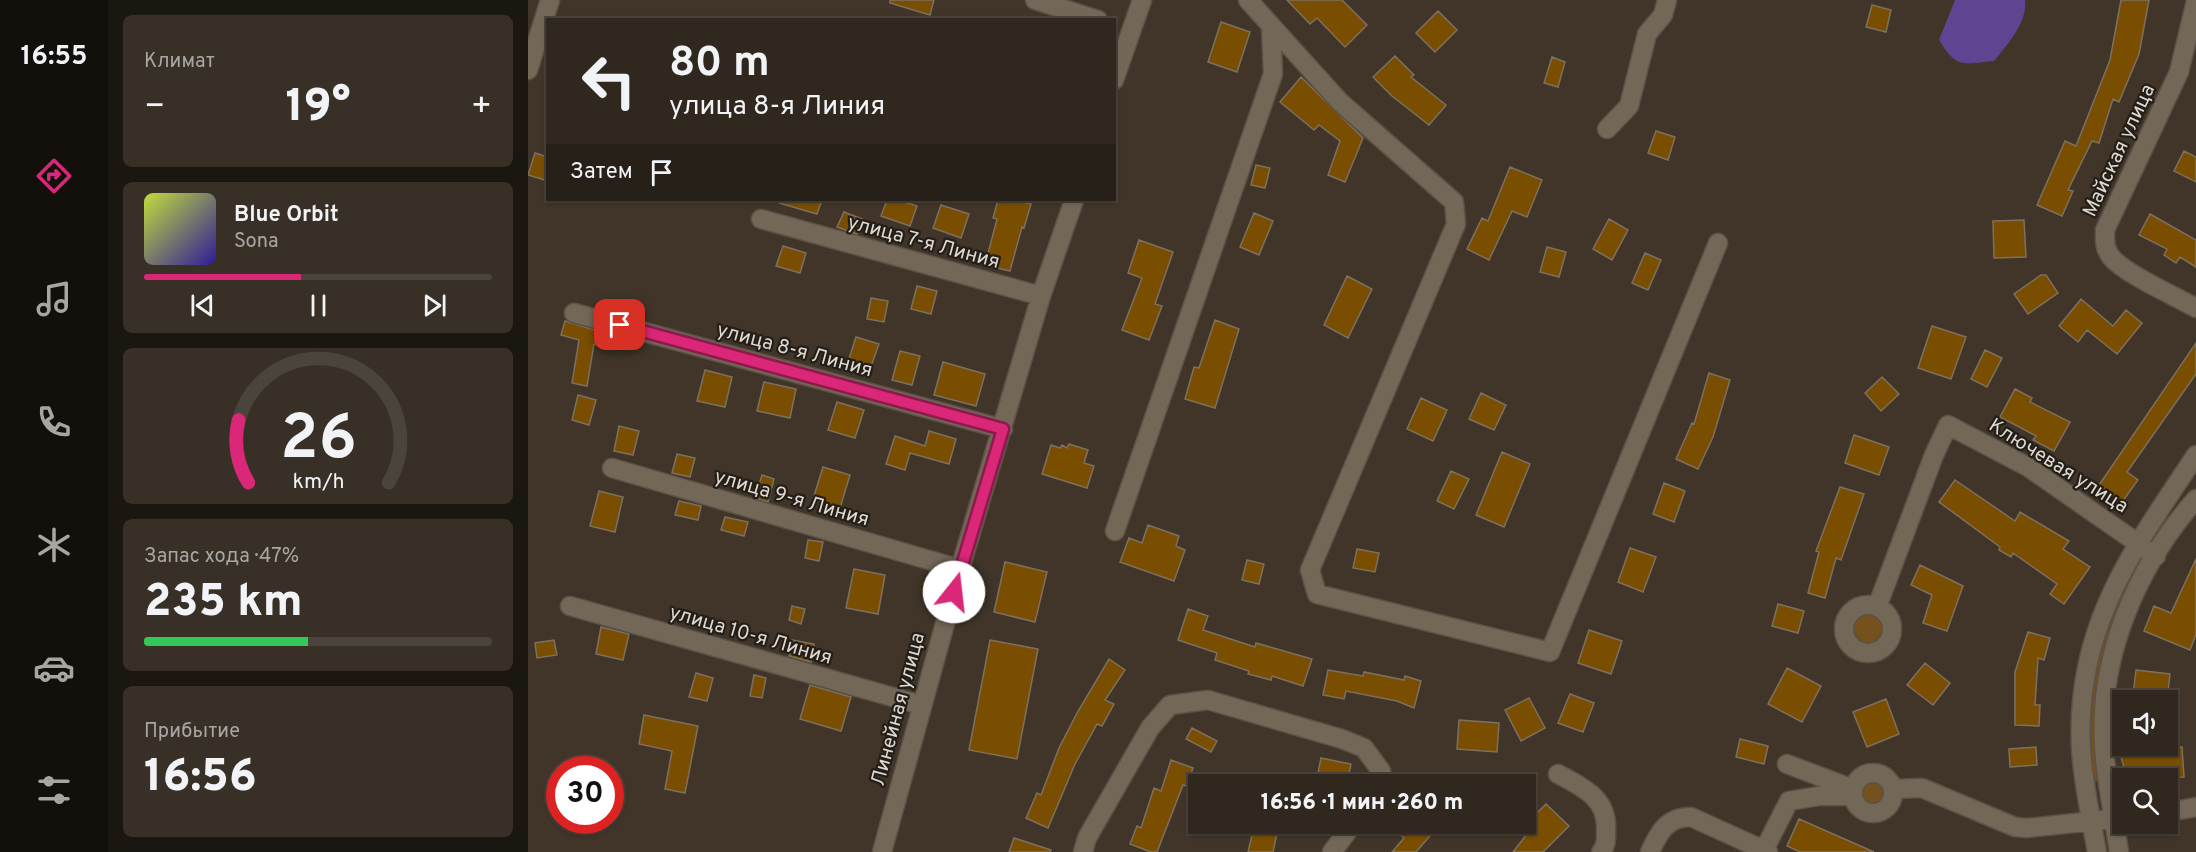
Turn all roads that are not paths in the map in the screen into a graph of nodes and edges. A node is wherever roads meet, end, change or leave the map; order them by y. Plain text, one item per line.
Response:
1 (550, 0) edge
2 (1035, 0) edge
3 (1142, 0) edge
4 (1248, 0) edge
5 (1667, 0) edge
6 (2196, 1) edge
7 (1092, 18) edge
8 (1271, 26) junction
9 (1123, 27) edge
10 (1116, 68) edge
11 (528, 70) edge
12 (1607, 129) dead end
13 (1074, 201) edge
14 (761, 219) dead end
15 (1719, 243) dead end
16 (1041, 296) junction
17 (2196, 308) edge
18 (574, 313) dead end
19 (1003, 429) junction
20 (2196, 454) edge
21 (612, 468) dead end
22 (2196, 498) edge
23 (1115, 531) dead end
24 (2138, 543) junction
25 (2156, 556) junction
26 (960, 569) junction
27 (570, 606) dead end
28 (1877, 607) dead end
29 (921, 705) junction
30 (1787, 764) dead end
31 (1380, 774) edge
32 (1558, 774) dead end
33 (2112, 788) edge
34 (1893, 789) junction
35 (1853, 792) junction
36 (2196, 807) edge
37 (2178, 810) edge
38 (2112, 820) edge
39 (2092, 822) junction
40 (1346, 834) edge
41 (2118, 834) edge
42 (1766, 851) edge
43 (882, 852) edge
44 (1083, 852) edge
45 (1332, 852) edge
46 (1602, 852) edge
47 (1650, 852) edge
48 (2097, 852) edge
49 (2119, 852) edge

1 - 11 street
2 - 7 street
3 - 9 street
4 - 8 street
5 - 12 street
6 - 17 street, Майская улица
8 - 15 street
8 - 23 street
9 - 10 street
13 - 16 street, Линейная улица
14 - 16 street, улица 7-я Линия
16 - 19 street, Линейная улица
18 - 19 street, улица 8-я Линия
19 - 26 street, Линейная улица
20 - 24 street
21 - 26 street, улица 9-я Линия
22 - 25 street
24 - 25 street, Ключевая улица
24 - 28 street, Ключевая улица
24 - 39 street
25 - 33 street
26 - 29 street, Линейная улица
27 - 29 street, улица 10-я Линия
29 - 43 street, Линейная улица
30 - 35 street
31 - 44 street
32 - 46 street
34 - 35 street
34 - 35 street
34 - 39 street
35 - 42 street
36 - 37 street
38 - 39 street
39 - 48 street
40 - 45 street
41 - 49 street
42 - 47 street

